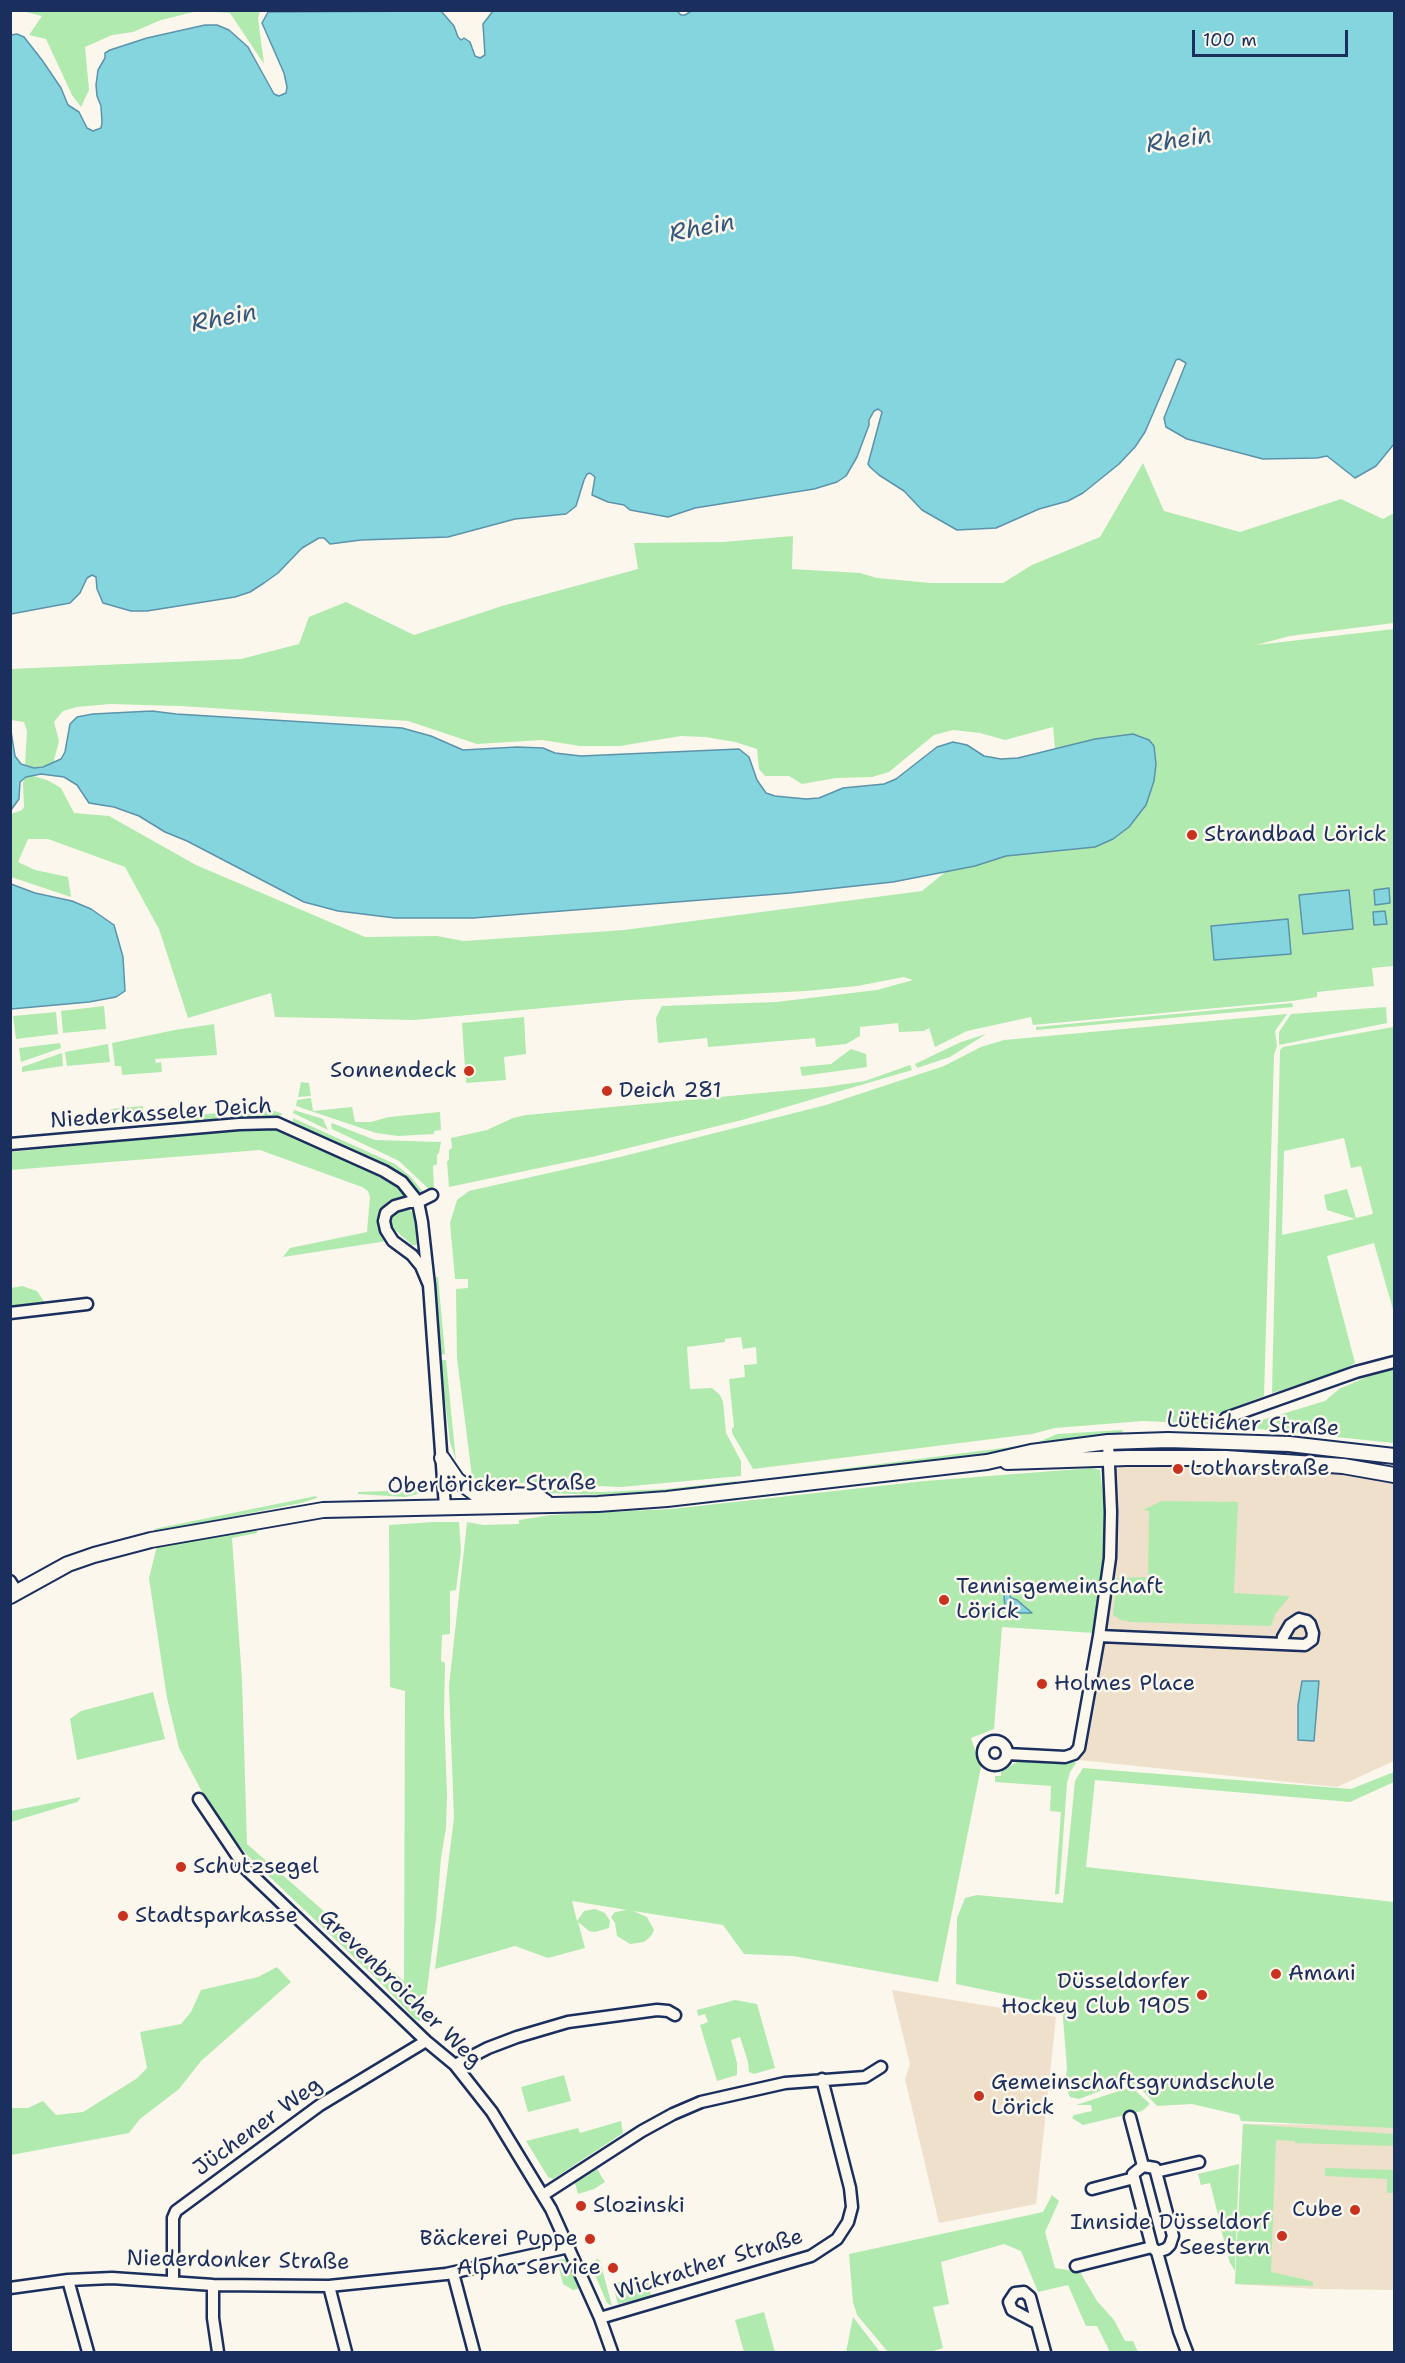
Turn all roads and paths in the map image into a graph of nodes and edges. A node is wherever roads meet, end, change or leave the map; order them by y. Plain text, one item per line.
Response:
1 (10, 1144) edge
2 (432, 1195) dead end
3 (418, 1202) junction
4 (429, 1285) junction
5 (87, 1304) dead end
6 (10, 1313) edge
7 (1395, 1362) edge
8 (1226, 1418) dead end
9 (1108, 1442) junction
10 (1395, 1456) edge
11 (442, 1458) junction
12 (1110, 1458) junction
13 (987, 1462) junction
14 (1395, 1475) edge
15 (550, 1505) junction
16 (444, 1507) junction
17 (13, 1590) edge
18 (1099, 1636) junction
19 (1282, 1644) dead end
20 (1007, 1754) dead end
21 (199, 1799) dead end
22 (675, 2015) dead end
23 (426, 2041) junction
24 (455, 2065) junction
25 (881, 2067) dead end
26 (822, 2079) junction
27 (1130, 2117) dead end
28 (1199, 2162) dead end
29 (1143, 2166) junction
30 (1156, 2172) junction
31 (1134, 2178) junction
32 (1092, 2188) dead end
33 (543, 2195) junction
34 (569, 2247) junction
35 (1155, 2250) junction
36 (1076, 2266) dead end
37 (453, 2273) junction
38 (68, 2280) junction
39 (173, 2281) junction
40 (213, 2285) junction
41 (328, 2286) junction
42 (10, 2288) edge
43 (600, 2318) junction
44 (1037, 2323) dead end
45 (88, 2352) edge
46 (219, 2352) edge
47 (346, 2352) edge
48 (474, 2352) edge
49 (612, 2352) edge
50 (1045, 2352) edge
51 (1187, 2352) edge

1 - 3 street, Niederkasseler Deich
2 - 3 street
3 - 4 street
3 - 4 street
4 - 11 street
5 - 6 street
7 - 8 street
9 - 10 main road, Lütticher Straße
9 - 12 street
9 - 13 main road, Oberlöricker Straße
11 - 15 main road
11 - 16 street
12 - 13 main road, Oberlöricker Straße
12 - 14 main road, Lütticher Straße
12 - 18 street
13 - 15 main road, Oberlöricker Straße
15 - 16 main road, Oberlöricker Straße
16 - 17 main road, Oberlöricker Straße
18 - 19 street
18 - 20 street
21 - 23 street, Grevenbroicher Weg
22 - 24 street
23 - 24 street, Grevenbroicher Weg
23 - 39 street, Jüchener Weg
24 - 33 street, Grevenbroicher Weg
25 - 26 street
26 - 33 street
26 - 43 street, Wickrather Straße
27 - 29 street
28 - 30 street
29 - 30 street
29 - 31 street
30 - 35 street
31 - 32 street
31 - 35 street
33 - 34 street, Grevenbroicher Weg
34 - 37 street, Niederdonker Straße
34 - 43 street, Grevenbroicher Weg
35 - 36 street
35 - 51 street
37 - 41 street, Niederdonker Straße
37 - 48 street
38 - 39 street, Niederdonker Straße
38 - 42 street, Niederdonker Straße
38 - 45 street
39 - 40 street, Niederdonker Straße
40 - 41 street, Niederdonker Straße
40 - 46 street
41 - 47 street
43 - 49 street, Grevenbroicher Weg
44 - 50 street

